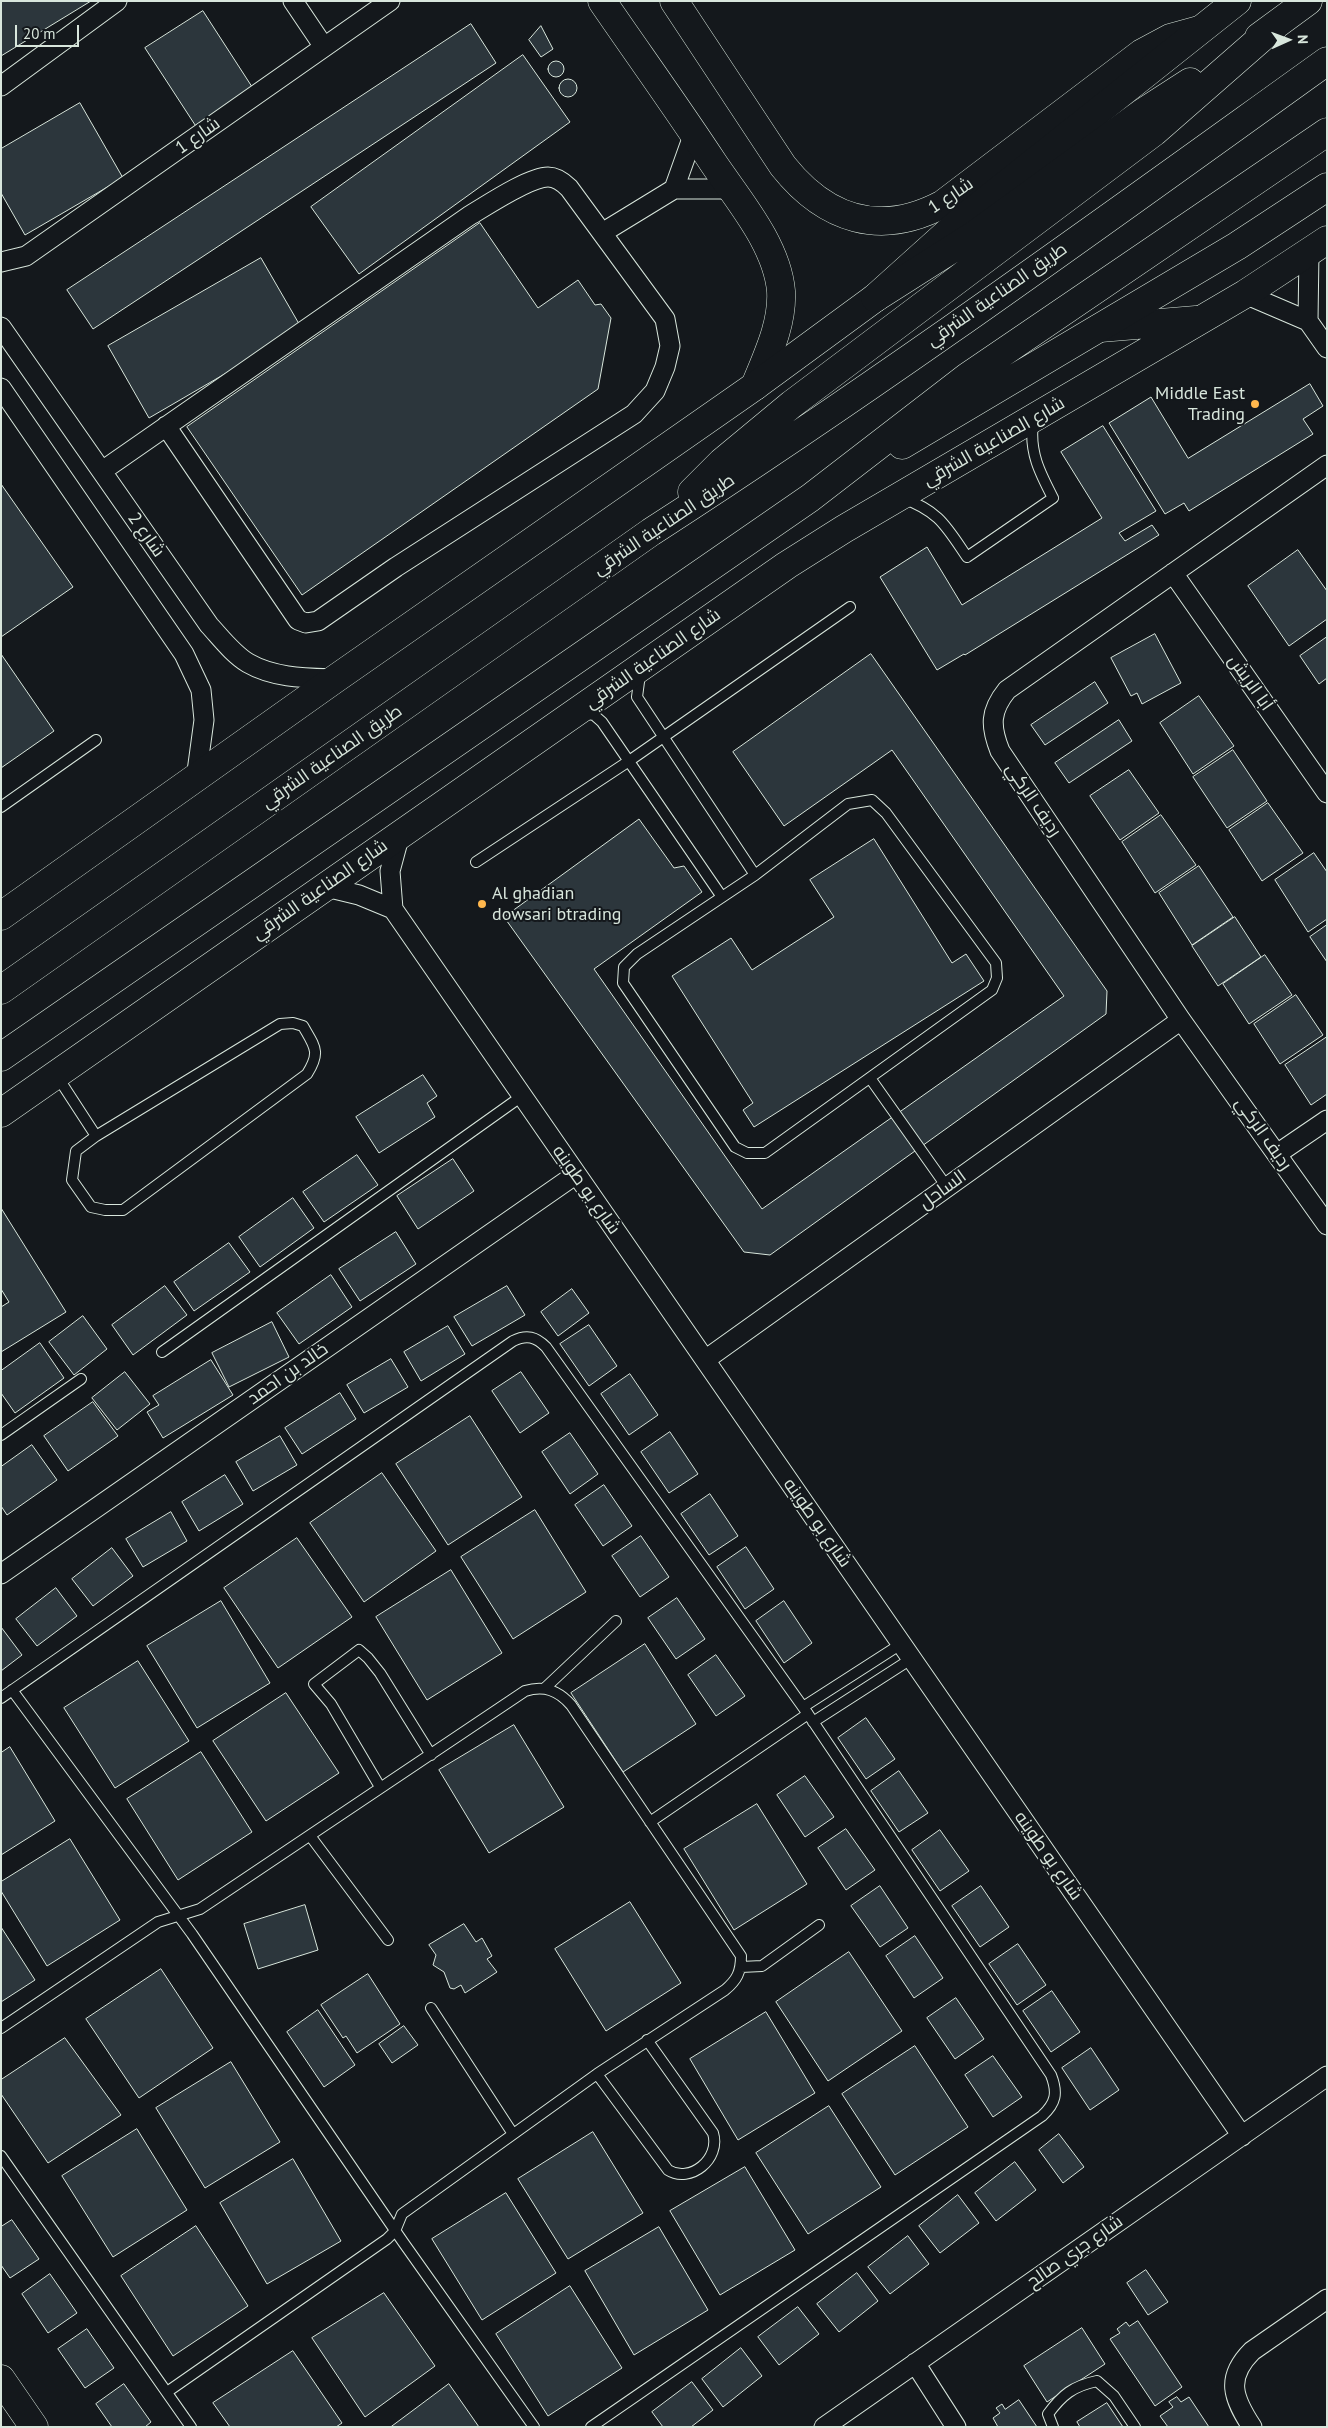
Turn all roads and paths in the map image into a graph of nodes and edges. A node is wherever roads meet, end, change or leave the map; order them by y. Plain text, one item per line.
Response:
1 (117, 1) edge
2 (294, 1) edge
3 (390, 1) edge
4 (602, 1) edge
5 (675, 1) edge
6 (1237, 1) edge
7 (1308, 1) edge
8 (1274, 27) junction
9 (1199, 30) junction
10 (324, 48) junction
11 (1327, 61) edge
12 (1, 86) edge
13 (1327, 132) edge
14 (694, 133) junction
15 (1327, 187) edge
16 (674, 189) junction
17 (731, 189) junction
18 (602, 233) junction
19 (1318, 246) edge
20 (1, 262) edge
21 (1245, 294) junction
22 (876, 298) junction
23 (1203, 319) junction
24 (1308, 321) junction
25 (1, 327) edge
26 (1100, 328) junction
27 (1327, 348) edge
28 (756, 386) junction
29 (1, 388) edge
30 (1033, 419) junction
31 (166, 426) junction
32 (1327, 465) edge
33 (102, 471) junction
34 (899, 497) junction
35 (810, 498) junction
36 (651, 532) junction
37 (1173, 573) junction
38 (850, 607) dead end
39 (641, 668) junction
40 (335, 679) junction
41 (578, 711) junction
42 (664, 735) junction
43 (96, 740) dead end
44 (629, 761) junction
45 (196, 779) junction
46 (1327, 793) edge
47 (1, 807) edge
48 (401, 834) junction
49 (476, 862) dead end
50 (755, 875) junction
51 (326, 887) junction
52 (722, 897) junction
53 (393, 910) junction
54 (1, 916) edge
55 (1, 990) edge
56 (1181, 1020) junction
57 (1, 1057) edge
58 (56, 1075) junction
59 (870, 1078) junction
60 (522, 1096) junction
61 (1, 1113) edge
62 (1327, 1120) edge
63 (96, 1136) junction
64 (1277, 1154) junction
65 (576, 1175) junction
66 (947, 1187) junction
67 (1327, 1225) edge
68 (162, 1352) dead end
69 (705, 1360) junction
70 (81, 1379) dead end
71 (1, 1435) edge
72 (1, 1574) edge
73 (616, 1622) dead end
74 (906, 1652) junction
75 (545, 1688) junction
76 (12, 1690) junction
77 (1, 1698) edge
78 (808, 1714) junction
79 (431, 1755) junction
80 (380, 1787) junction
81 (650, 1822) junction
82 (311, 1837) junction
83 (179, 1917) junction
84 (819, 1925) dead end
85 (388, 1940) dead end
86 (741, 1967) junction
87 (430, 2008) dead end
88 (1, 2028) edge
89 (647, 2040) junction
90 (597, 2074) junction
91 (1327, 2076) edge
92 (513, 2134) junction
93 (1242, 2136) junction
94 (1, 2156) edge
95 (395, 2231) junction
96 (1327, 2299) edge
97 (915, 2363) junction
98 (1, 2379) edge
99 (167, 2392) junction
100 (34, 2427) edge
101 (191, 2427) edge
102 (534, 2427) edge
103 (591, 2427) edge
104 (824, 2427) edge
105 (956, 2427) edge
106 (1053, 2427) edge
107 (1134, 2427) edge
108 (1252, 2427) edge

1 - 12 street
2 - 10 street
3 - 10 street, شارع 1
4 - 14 main road
5 - 9 main road, شارع 1
6 - 9 main road
7 - 8 main road
8 - 22 main road
8 - 36 main road
9 - 22 main road
10 - 20 street, شارع 1
11 - 36 main road, طريق الصناعية الشرقي
13 - 35 main road
14 - 16 street
14 - 17 main road
15 - 26 main road
16 - 17 street
16 - 18 street
17 - 28 main road
18 - 31 street
18 - 31 street
19 - 21 main road, شارع الصناعية الشرقي
19 - 24 street
21 - 23 main road, شارع الصناعية الشرقي
21 - 24 street
22 - 28 main road
23 - 26 main road
23 - 30 main road, شارع الصناعية الشرقي
24 - 27 street
25 - 33 street, شارع 2
26 - 35 main road
28 - 40 main road
29 - 45 street, شارع 2
30 - 34 main road, شارع الصناعية الشرقي
30 - 34 lane
31 - 33 street
32 - 37 street, رديف الركي
33 - 40 street, شارع 2
34 - 39 main road, شارع الصناعية الشرقي
35 - 57 main road
36 - 55 main road, طريق الصناعية الشرقي
37 - 46 street, أبا الريش
37 - 56 street, رديف الركي
38 - 42 lane
39 - 41 main road, شارع الصناعية الشرقي
39 - 42 lane
40 - 45 main road
41 - 44 lane
41 - 48 main road, شارع الصناعية الشرقي
42 - 44 lane
42 - 50 lane
43 - 47 lane
44 - 49 lane
44 - 52 lane
45 - 54 main road
48 - 51 main road, شارع الصناعية الشرقي
48 - 53 street
50 - 52 lane
50 - 59 lane
51 - 53 street
51 - 58 main road, شارع الصناعية الشرقي
52 - 59 lane
53 - 60 street, شارع بو طوينه
56 - 64 street, رديف الركي
56 - 66 street, الساحل
58 - 61 main road, شارع الصناعية الشرقي
58 - 63 lane
59 - 66 lane
60 - 65 street, شارع بو طوينه
60 - 68 lane
62 - 64 street
63 - 63 lane
64 - 67 street, رديف الركي
65 - 69 street, شارع بو طوينه
65 - 72 street, خالد بن احمد
66 - 69 street, الساحل
69 - 74 street, شارع بو طوينه
70 - 71 lane
73 - 75 lane
74 - 78 lane
74 - 78 lane
74 - 93 street, شارع بو طوينه
75 - 79 lane
75 - 81 lane
76 - 77 lane
76 - 78 lane
76 - 83 lane
78 - 81 lane
78 - 103 lane
79 - 80 lane
79 - 80 lane
80 - 82 lane
81 - 86 lane
82 - 83 lane
82 - 85 lane
83 - 88 lane
83 - 95 lane
84 - 86 lane
86 - 89 lane
87 - 92 lane
89 - 90 lane
89 - 90 lane
90 - 92 lane
91 - 93 street, شارع جري صالح
92 - 95 lane
93 - 97 street, شارع جري صالح
94 - 99 lane
95 - 99 lane
95 - 102 lane
96 - 108 street
97 - 104 street, شارع جري صالح
97 - 105 street
98 - 100 main road
99 - 101 lane
106 - 107 lane

